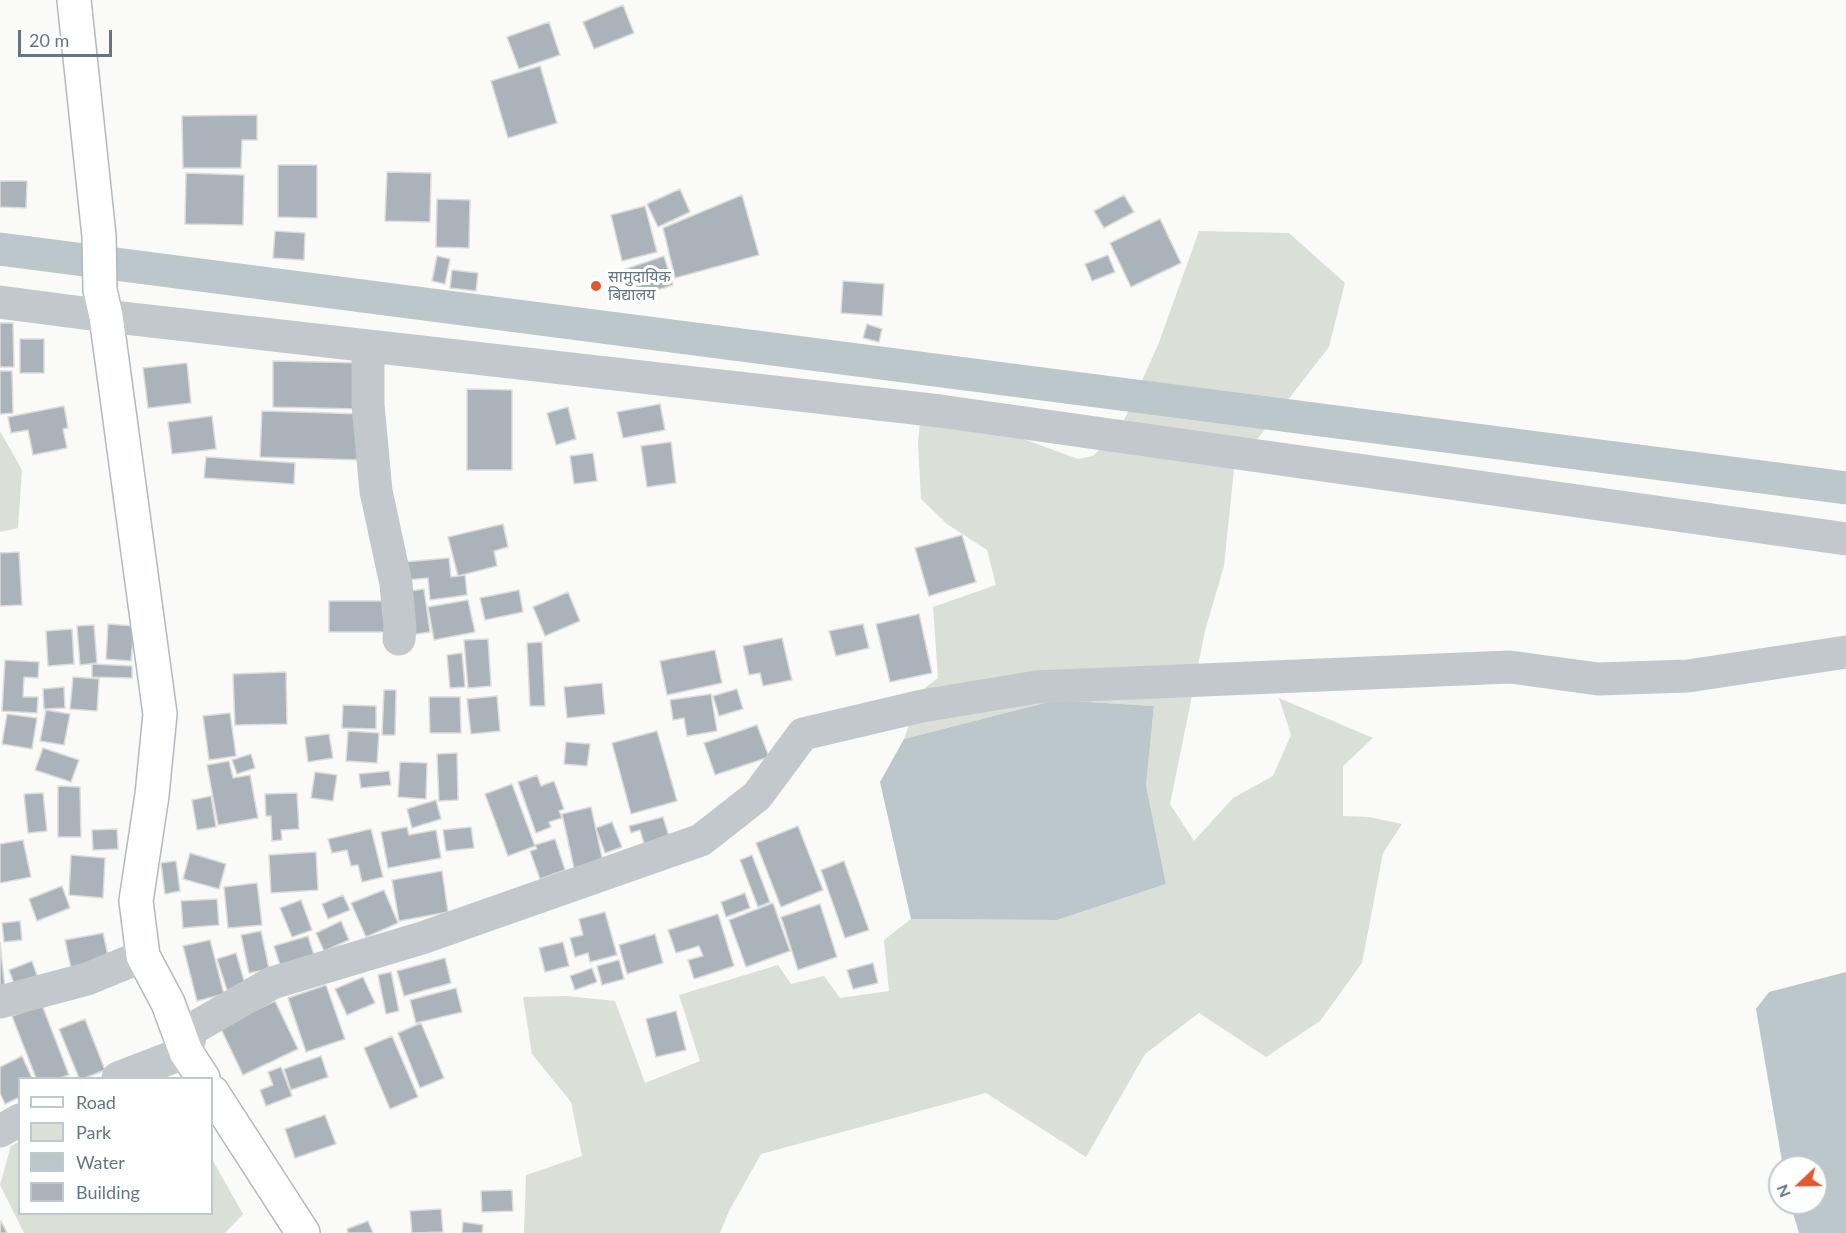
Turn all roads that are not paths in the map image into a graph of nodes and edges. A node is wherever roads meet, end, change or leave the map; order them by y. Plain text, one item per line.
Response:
1 (74, 0) edge
2 (0, 302) edge
3 (103, 303) junction
4 (368, 346) junction
5 (1846, 539) edge
6 (399, 639) dead end
7 (1846, 652) edge
8 (143, 956) junction
9 (0, 1002) edge
10 (195, 1065) edge
11 (124, 1077) edge
12 (213, 1094) edge
13 (18, 1121) edge
14 (0, 1131) edge
15 (303, 1233) edge

1 - 3 main road
2 - 3 street
3 - 4 street
3 - 8 main road
4 - 5 street
4 - 6 street
7 - 10 street
8 - 9 street
8 - 10 main road
10 - 11 street
12 - 15 main road
13 - 14 street

